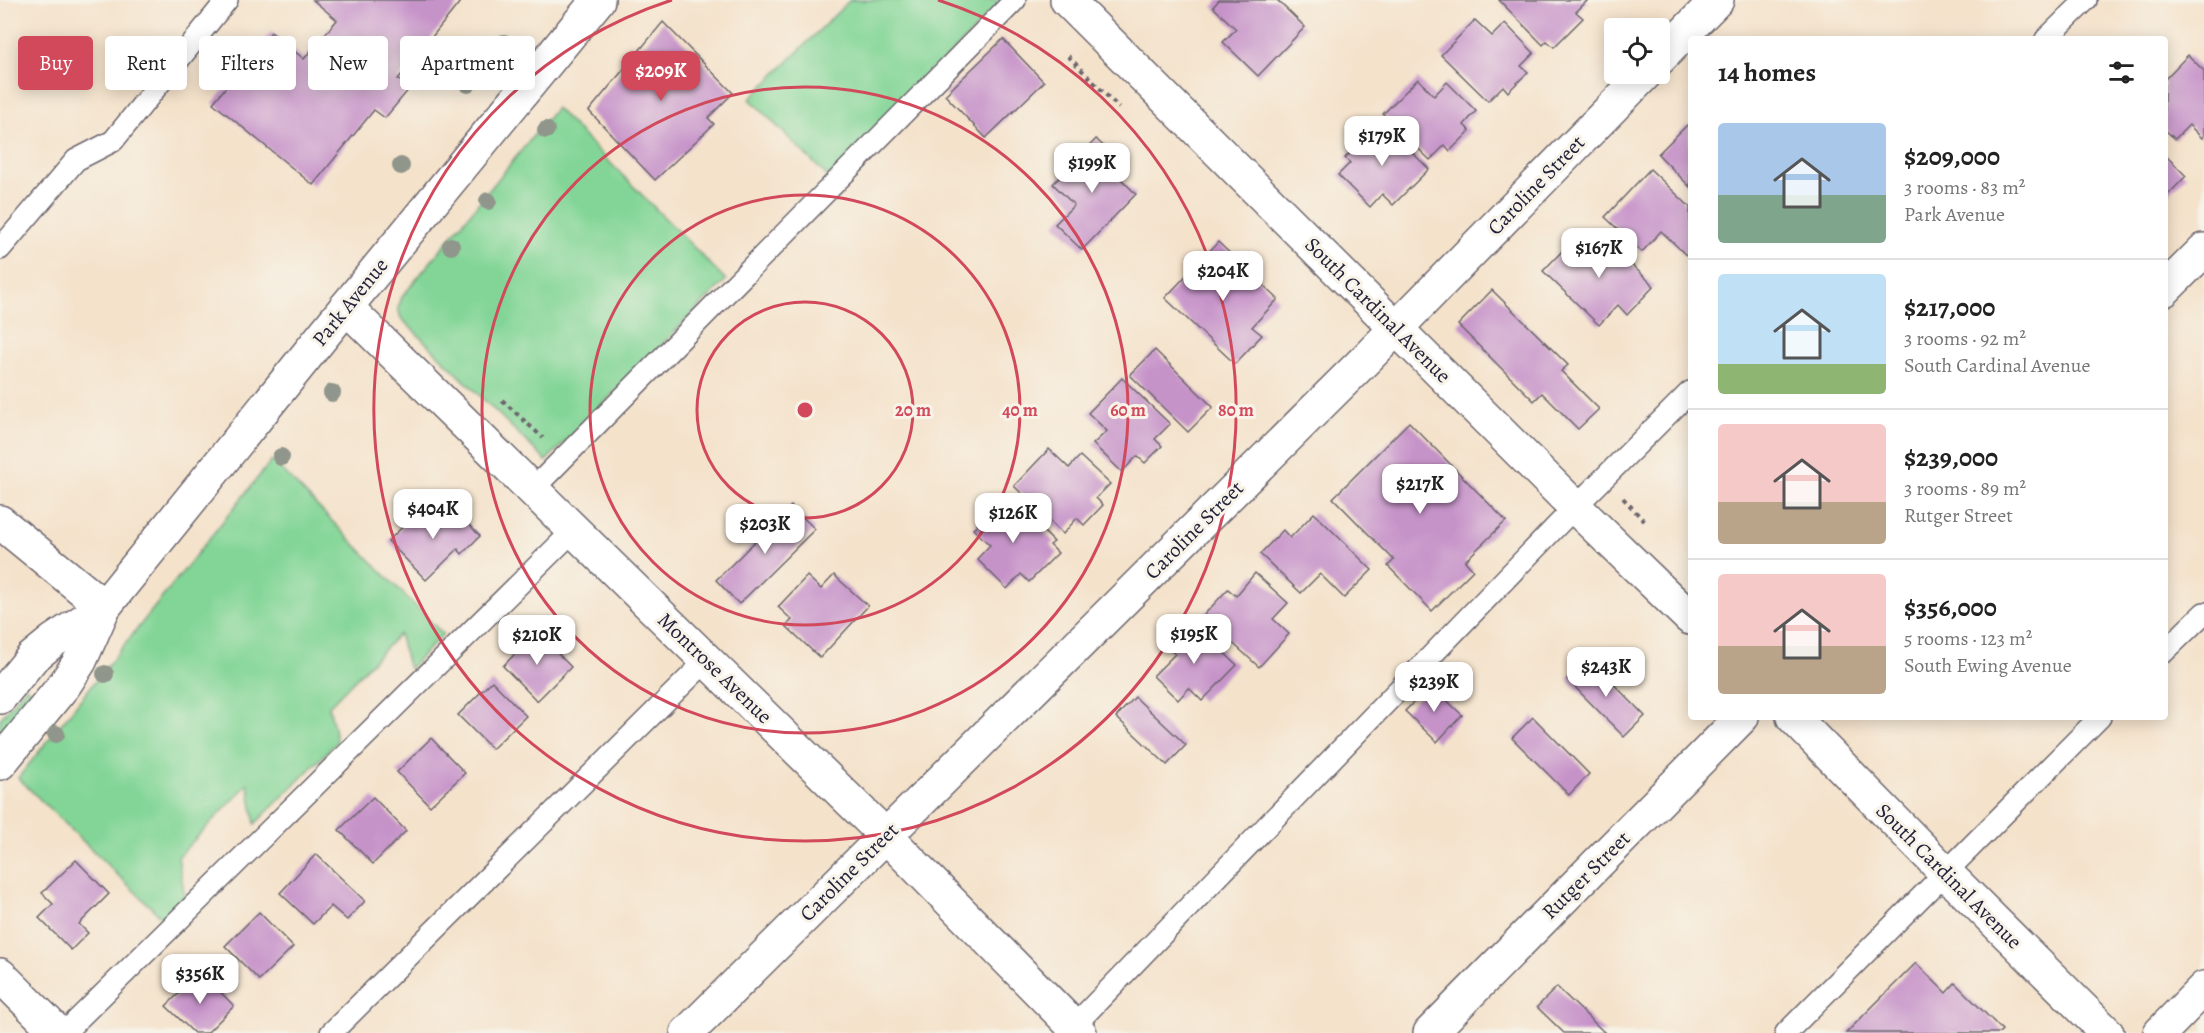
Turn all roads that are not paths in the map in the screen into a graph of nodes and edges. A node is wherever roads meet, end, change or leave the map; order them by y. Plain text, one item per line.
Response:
1 (227, 0) edge
2 (598, 0) edge
3 (1016, 0) edge
4 (1067, 0) edge
5 (1717, 0) edge
6 (2086, 0) edge
7 (2049, 36) edge
8 (1670, 48) edge
9 (1635, 84) edge
10 (0, 249) edge
11 (2204, 250) edge
12 (2168, 286) edge
13 (346, 307) junction
14 (1397, 328) junction
15 (1688, 395) edge
16 (533, 489) junction
17 (1575, 507) junction
18 (0, 522) edge
19 (574, 530) junction
20 (104, 607) junction
21 (2204, 613) edge
22 (1688, 616) edge
23 (2168, 648) edge
24 (707, 660) junction
25 (0, 697) edge
26 (1739, 720) edge
27 (1796, 720) edge
28 (2097, 720) edge
29 (0, 763) edge
30 (885, 835) junction
31 (1945, 872) junction
32 (0, 975) edge
33 (2204, 988) edge
34 (1074, 1031) edge
35 (58, 1033) edge
36 (64, 1033) edge
37 (332, 1033) edge
38 (687, 1033) edge
39 (1430, 1033) edge
40 (1786, 1033) edge
41 (2107, 1033) edge
42 (2160, 1033) edge

1 - 10 lane
2 - 13 street, Park Avenue
3 - 16 lane
4 - 14 street, South Cardinal Avenue
5 - 8 street
6 - 7 lane
9 - 14 street, Caroline Street
11 - 12 street
13 - 16 street, Montrose Avenue
13 - 20 street, Park Avenue
14 - 17 street, South Cardinal Avenue
14 - 30 street, Caroline Street
15 - 17 lane
16 - 19 street, Montrose Avenue
17 - 22 street, South Cardinal Avenue
17 - 34 lane
18 - 20 street
19 - 24 street, Montrose Avenue
19 - 36 lane
20 - 25 street, Park Avenue
20 - 29 street, Park Avenue
21 - 23 lane
24 - 30 street, Montrose Avenue
24 - 37 lane
26 - 39 street, Rutger Street
27 - 31 street, South Cardinal Avenue
28 - 31 lane
30 - 34 street, Montrose Avenue
30 - 38 street, Caroline Street
31 - 40 lane
31 - 41 street, South Cardinal Avenue
32 - 35 street
33 - 42 street

